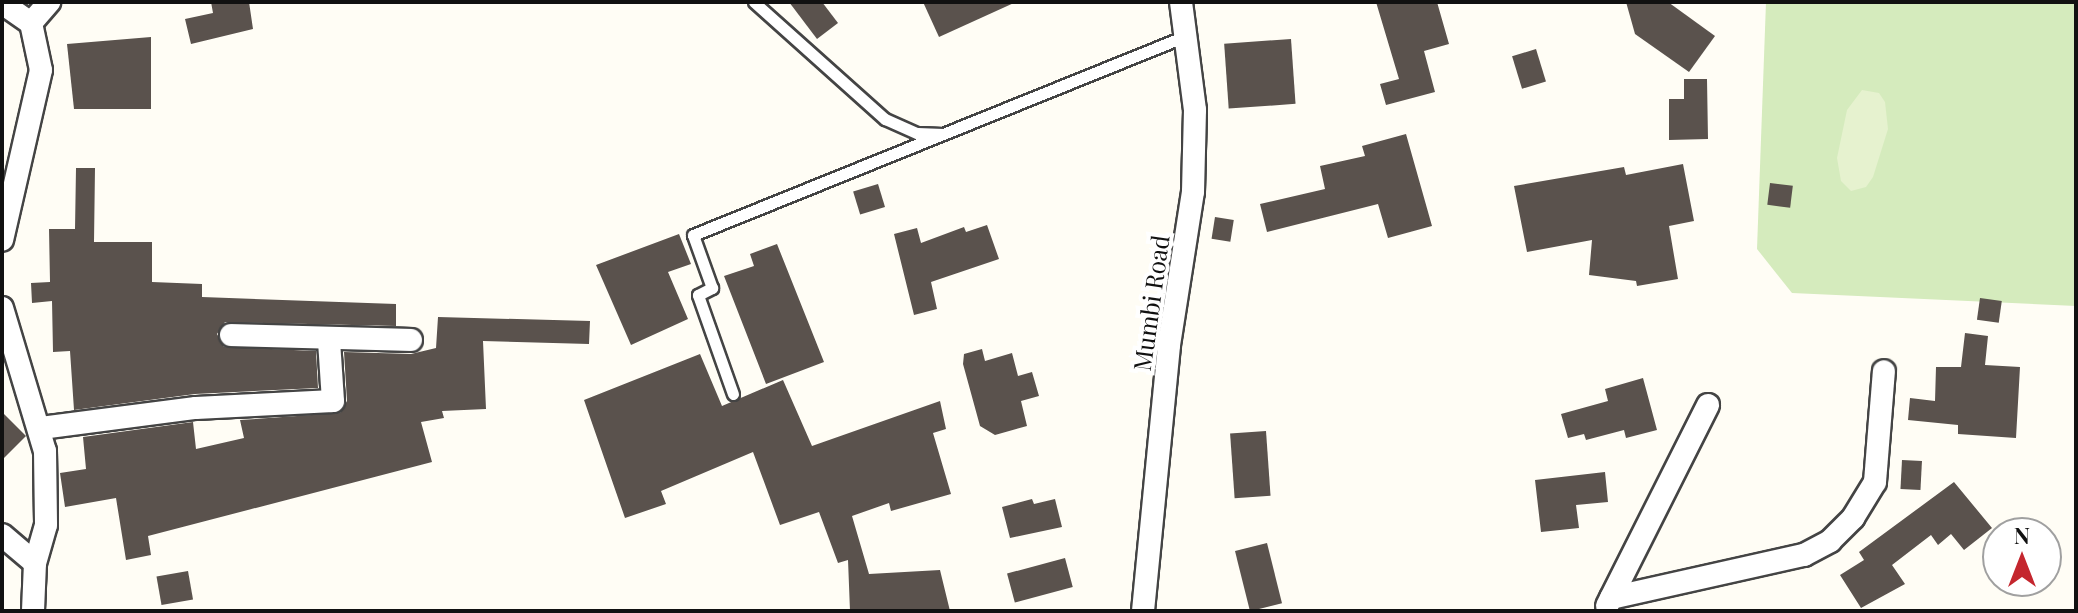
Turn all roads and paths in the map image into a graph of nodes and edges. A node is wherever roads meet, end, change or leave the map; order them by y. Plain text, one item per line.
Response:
1 (49, 2) edge
2 (754, 2) edge
3 (1181, 2) edge
4 (2, 3) edge
5 (31, 23) junction
6 (1188, 35) junction
7 (947, 134) junction
8 (2, 240) edge
9 (2, 308) edge
10 (231, 335) dead end
11 (329, 340) junction
12 (411, 340) dead end
13 (1884, 371) dead end
14 (733, 394) dead end
15 (1708, 405) dead end
16 (41, 428) junction
17 (2, 535) edge
18 (35, 563) junction
19 (1608, 605) edge
20 (33, 611) edge
21 (1143, 611) edge

1 - 5 street
2 - 7 lane
3 - 6 street, Mumbi Road
4 - 5 street
5 - 8 street
6 - 7 lane
6 - 21 street, Mumbi Road
7 - 14 lane
9 - 16 street
10 - 11 street
11 - 12 street
11 - 16 street
13 - 19 street
15 - 19 street
16 - 18 street
17 - 18 street
18 - 20 street

